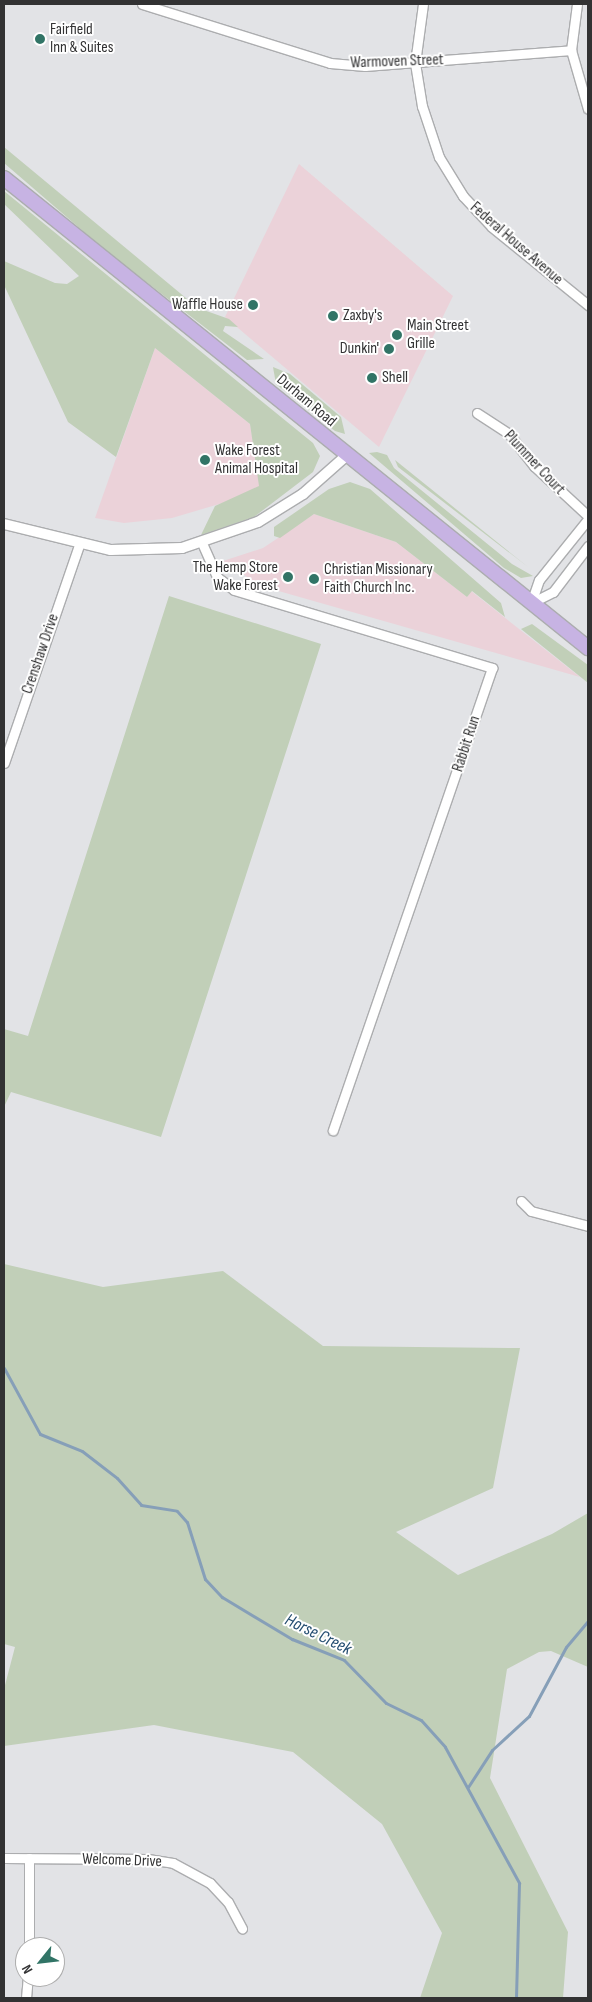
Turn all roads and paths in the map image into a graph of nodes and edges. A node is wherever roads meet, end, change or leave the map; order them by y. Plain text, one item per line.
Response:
1 (142, 4) edge
2 (423, 4) edge
3 (576, 4) edge
4 (571, 50) junction
5 (415, 63) junction
6 (588, 109) edge
7 (4, 178) edge
8 (588, 305) edge
9 (477, 413) dead end
10 (346, 456) junction
11 (588, 518) edge
12 (4, 524) edge
13 (202, 543) junction
14 (79, 545) junction
15 (588, 546) edge
16 (531, 603) junction
17 (588, 648) edge
18 (5, 757) edge
19 (333, 1130) dead end
20 (521, 1201) dead end
21 (588, 1226) edge
22 (4, 1858) edge
23 (30, 1858) junction
24 (242, 1928) dead end
25 (29, 1937) edge

1 - 5 street, Warmoven Street
2 - 5 street, Federal House Avenue
3 - 4 street
4 - 5 street, Warmoven Street
4 - 6 street
5 - 8 street, Federal House Avenue
7 - 10 main road, Durham Road
9 - 11 street, Plummer Court
10 - 13 street
10 - 16 main road, Durham Road
11 - 16 street
12 - 14 street
13 - 14 street
13 - 19 street, Rabbit Run
14 - 18 street, Crenshaw Drive
15 - 16 street
16 - 17 main road, Durham Road
20 - 21 street
22 - 23 street, Welcome Drive
23 - 24 street, Welcome Drive
23 - 25 street

